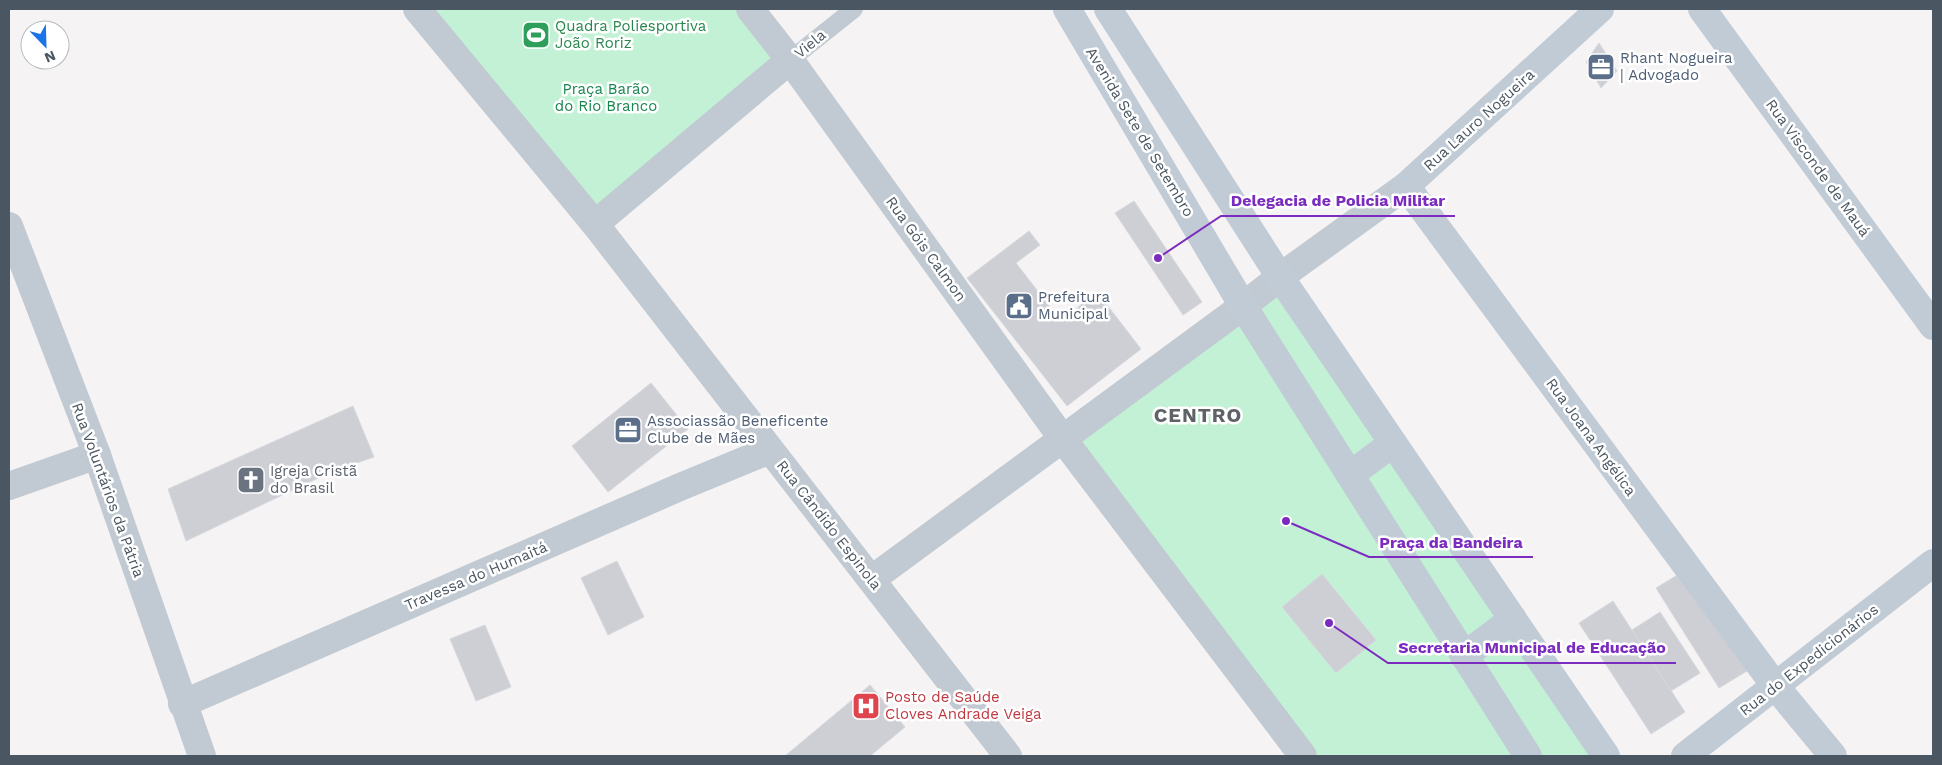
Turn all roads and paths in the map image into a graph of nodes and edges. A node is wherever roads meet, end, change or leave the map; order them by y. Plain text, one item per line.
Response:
1 (418, 9) edge
2 (750, 9) edge
3 (854, 9) edge
4 (1067, 9) edge
5 (1108, 9) edge
6 (1600, 9) edge
7 (1702, 9) edge
8 (790, 60) junction
9 (1406, 186) junction
10 (595, 224) junction
11 (9, 226) edge
12 (1280, 277) junction
13 (1243, 306) junction
14 (1933, 326) edge
15 (1062, 438) junction
16 (1393, 443) junction
17 (770, 450) junction
18 (97, 455) junction
19 (1350, 475) junction
20 (9, 486) edge
21 (1933, 563) edge
22 (872, 579) junction
23 (1512, 619) junction
24 (1464, 656) junction
25 (1776, 687) junction
26 (182, 704) junction
27 (202, 756) edge
28 (1008, 756) edge
29 (1302, 756) edge
30 (1528, 756) edge
31 (1606, 756) edge
32 (1685, 756) edge
33 (1833, 756) edge

1 - 10 street
2 - 8 street
3 - 8 lane, Viela
4 - 13 street, Avenida Sete de Setembro
5 - 12 street
6 - 9 street, Rua Lauro Nogueira
7 - 14 street, Rua Visconde de Mauá
8 - 10 street
8 - 15 street, Rua Góis Calmon
9 - 12 street, Rua Lauro Nogueira
9 - 25 street, Rua Joana Angélica
10 - 17 street, Rua Cândido Espinola
11 - 18 street, Rua Voluntários da Pátria
12 - 13 street, Rua Lauro Nogueira
12 - 16 street
13 - 15 street, Rua Lauro Nogueira
13 - 19 street, Avenida Sete de Setembro
15 - 22 street, Rua Lauro Nogueira
15 - 29 street, Rua Góis Calmon
16 - 19 street
16 - 23 street
17 - 22 street, Rua Cândido Espinola
17 - 26 street, Travessa do Humaitá
18 - 20 street
18 - 26 street, Rua Voluntários da Pátria
19 - 24 street, Avenida Sete de Setembro
21 - 25 street, Rua do Expedicionários
22 - 28 street, Rua Cândido Espinola
23 - 24 street
23 - 31 street
24 - 30 street, Avenida Sete de Setembro
25 - 32 street, Rua do Expedicionários
25 - 33 street, Rua Joana Angélica
26 - 27 street, Rua Voluntários da Pátria

